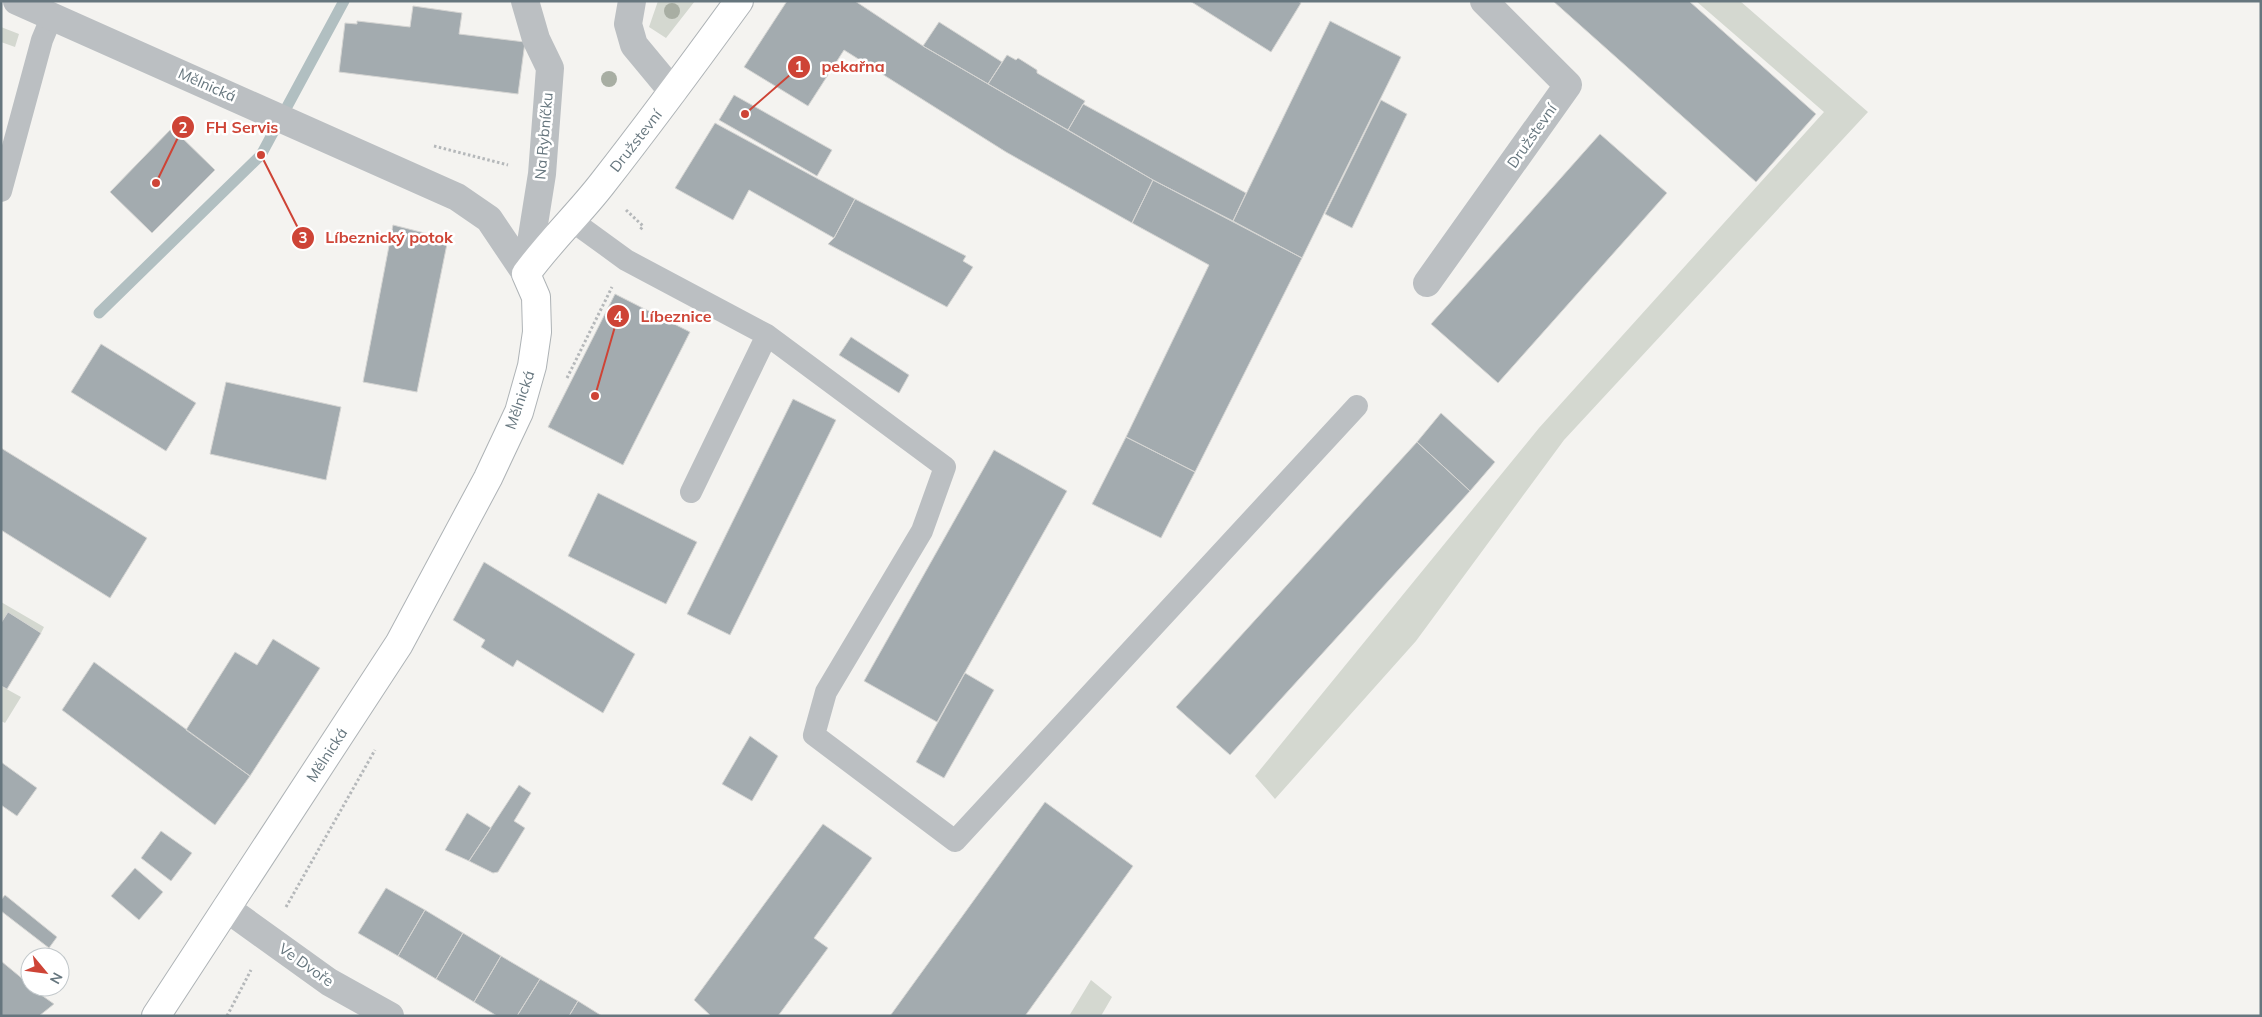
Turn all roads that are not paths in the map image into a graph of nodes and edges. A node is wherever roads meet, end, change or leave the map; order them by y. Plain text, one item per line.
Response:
1 (17, 1) edge
2 (525, 1) edge
3 (632, 1) edge
4 (739, 1) edge
5 (1484, 1) edge
6 (52, 16) junction
7 (673, 92) junction
8 (1, 191) edge
9 (571, 220) junction
10 (526, 274) junction
11 (1427, 284) dead end
12 (767, 335) junction
13 (1357, 406) dead end
14 (691, 492) dead end
15 (226, 908) junction
16 (156, 1016) edge
17 (390, 1016) edge

1 - 6 street, Mělnická
2 - 10 street, Na Rybníčku
3 - 7 street
4 - 7 street, Družstevní
5 - 11 street, Družstevní
6 - 8 lane
6 - 10 street, Mělnická
7 - 9 street, Družstevní
9 - 10 street, Družstevní
9 - 12 lane
10 - 15 street, Mělnická
12 - 13 lane
12 - 14 lane
15 - 16 street, Mělnická
15 - 17 street, Ve Dvoře

